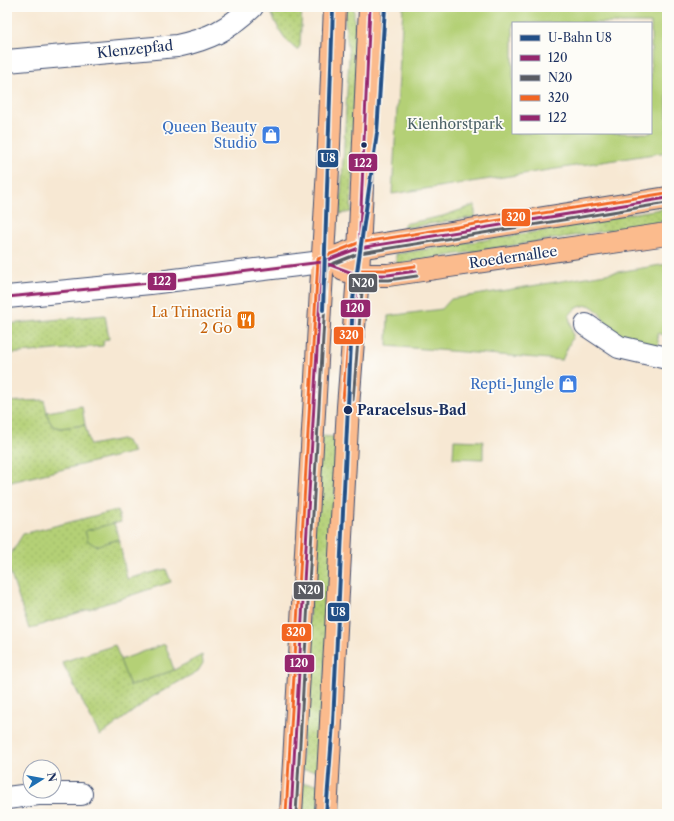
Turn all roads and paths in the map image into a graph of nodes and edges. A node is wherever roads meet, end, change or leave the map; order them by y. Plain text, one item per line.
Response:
1 (252, 7) edge
2 (335, 7) edge
3 (370, 7) edge
4 (7, 61) edge
5 (667, 198) edge
6 (667, 234) edge
7 (359, 248) junction
8 (322, 262) junction
9 (358, 275) junction
10 (7, 297) edge
11 (586, 325) dead end
12 (667, 358) edge
13 (81, 794) dead end
14 (7, 798) edge
15 (291, 814) edge
16 (326, 814) edge

1 - 4 street, Klenzepfad
2 - 8 main road
3 - 7 main road
5 - 7 main road
6 - 9 main road, Roedernallee
7 - 8 main road
7 - 9 main road
8 - 9 main road, Roedernallee
8 - 10 street
8 - 15 main road
9 - 16 main road
11 - 12 street
13 - 14 street

